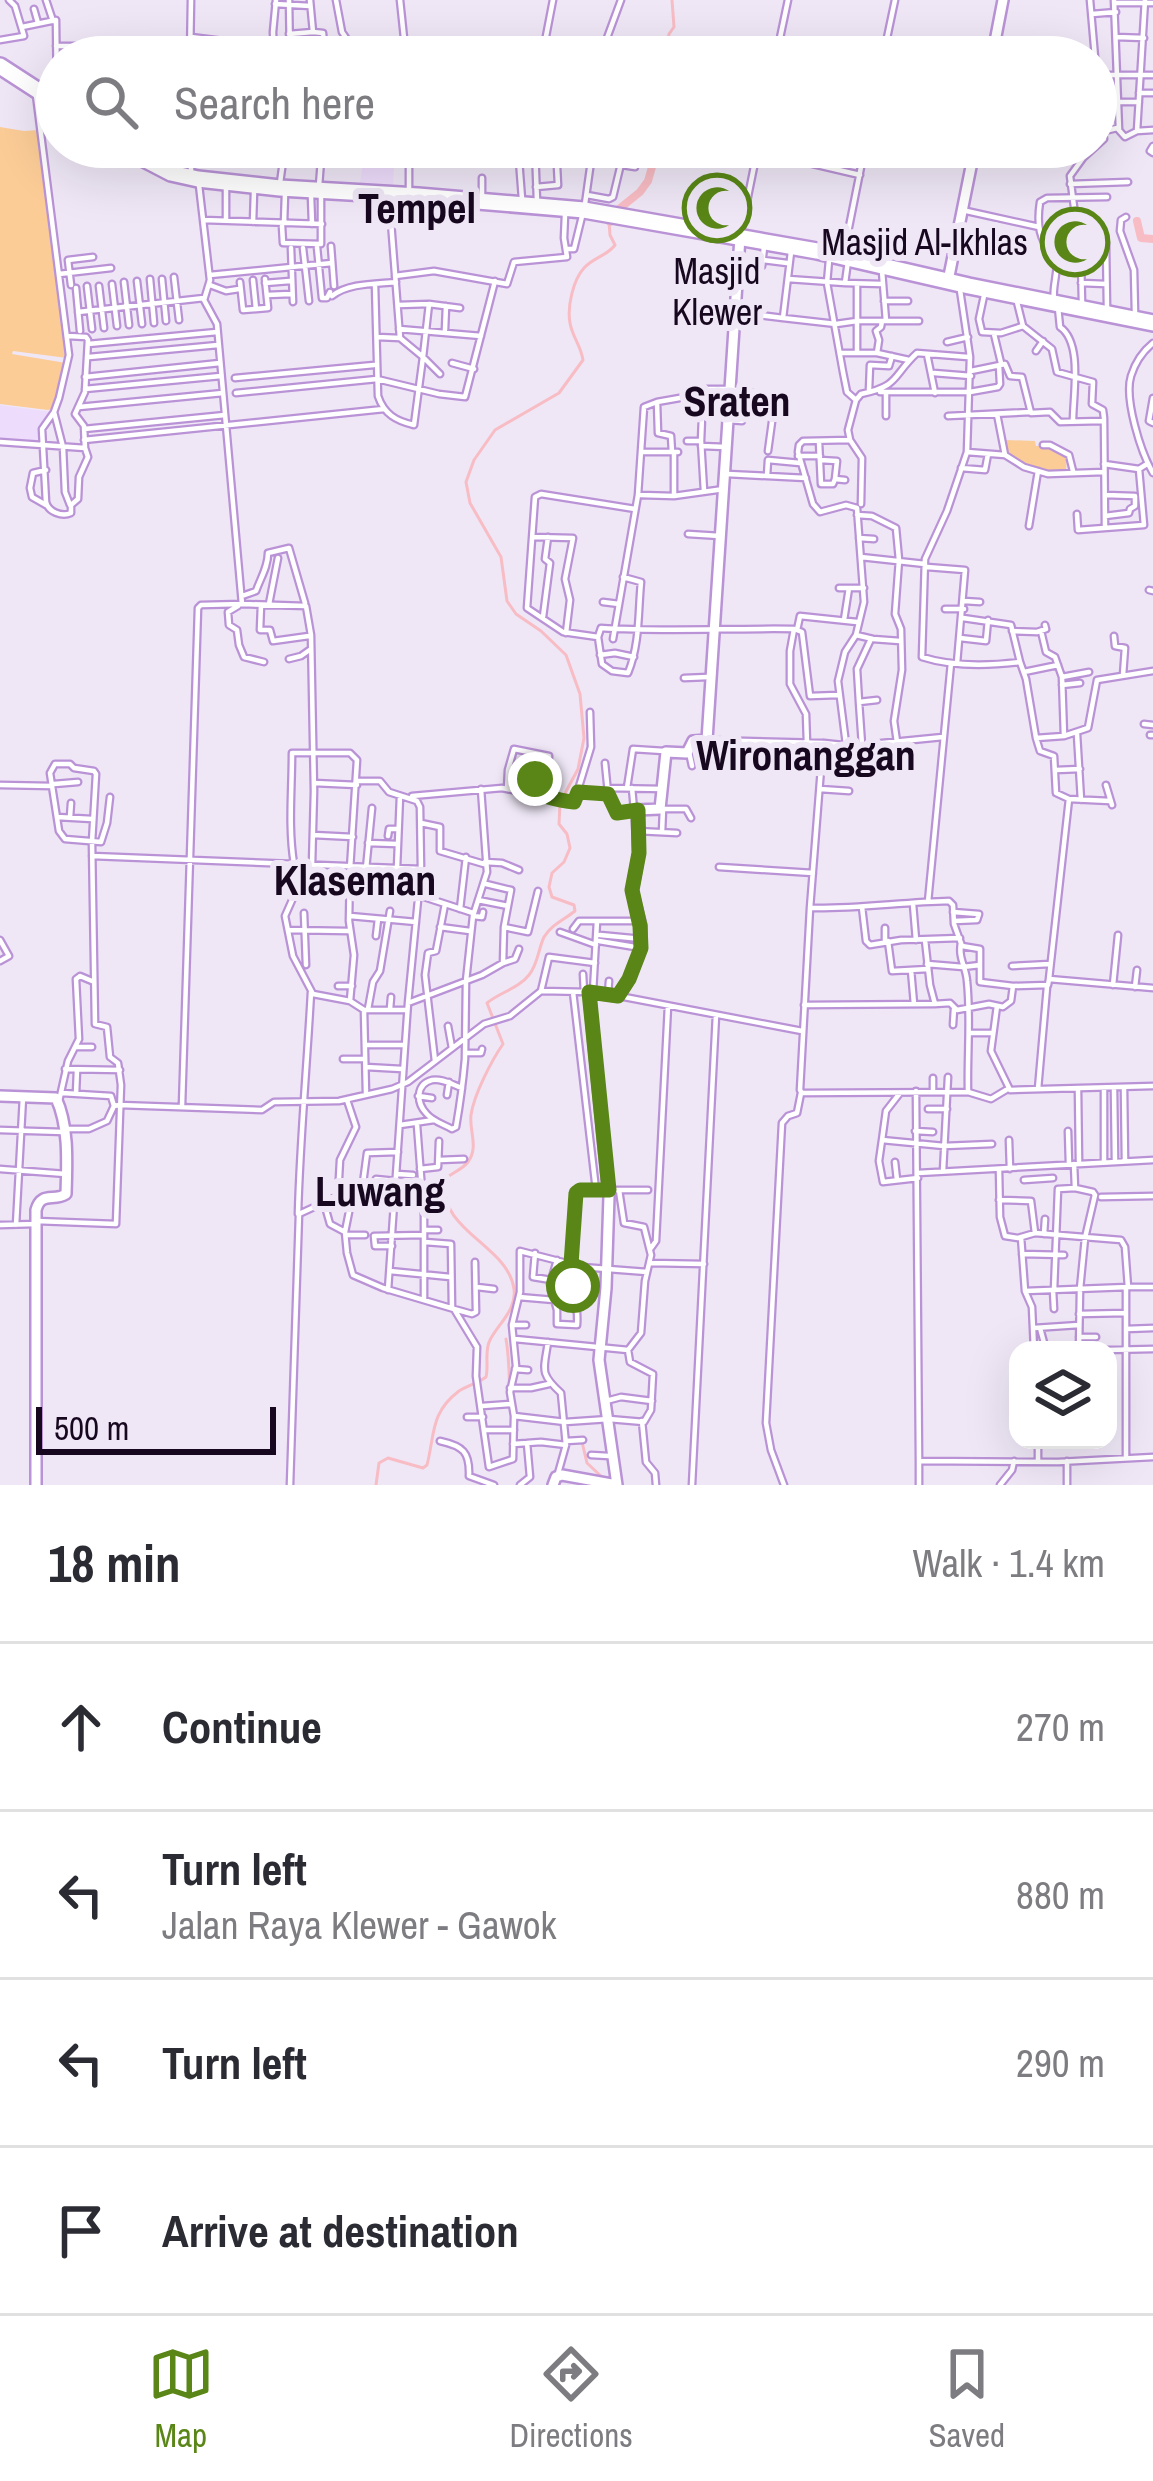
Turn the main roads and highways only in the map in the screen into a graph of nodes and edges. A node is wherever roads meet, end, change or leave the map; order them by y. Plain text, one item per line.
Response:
1 (1003, 0) edge
2 (996, 36) edge
3 (0, 68) edge
4 (36, 92) edge
5 (172, 168) edge
6 (172, 168) edge
7 (971, 168) edge
8 (186, 174) junction
9 (282, 187) junction
10 (317, 189) junction
11 (413, 190) junction
12 (526, 197) junction
13 (579, 209) junction
14 (616, 213) junction
15 (741, 234) junction
16 (843, 254) junction
17 (952, 281) junction
18 (1056, 302) junction
19 (1081, 306) junction
20 (1153, 320) edge
21 (0, 1096) edge
22 (555, 1481) edge
23 (598, 1484) edge
24 (37, 1485) edge
25 (617, 1485) edge

1 - 2 main road
3 - 4 highway
5 - 8 highway
6 - 8 highway
7 - 17 main road
8 - 9 highway
8 - 9 highway
9 - 10 highway
10 - 11 highway
10 - 11 highway
11 - 12 highway
11 - 12 highway
12 - 13 highway
12 - 13 highway
13 - 14 highway
14 - 15 highway
14 - 15 highway
15 - 16 highway
15 - 16 highway
15 - 25 main road
16 - 17 highway
16 - 17 highway
17 - 18 highway
17 - 18 highway
18 - 19 highway
19 - 20 highway
19 - 20 highway
21 - 24 main road
22 - 23 main road
23 - 25 main road

